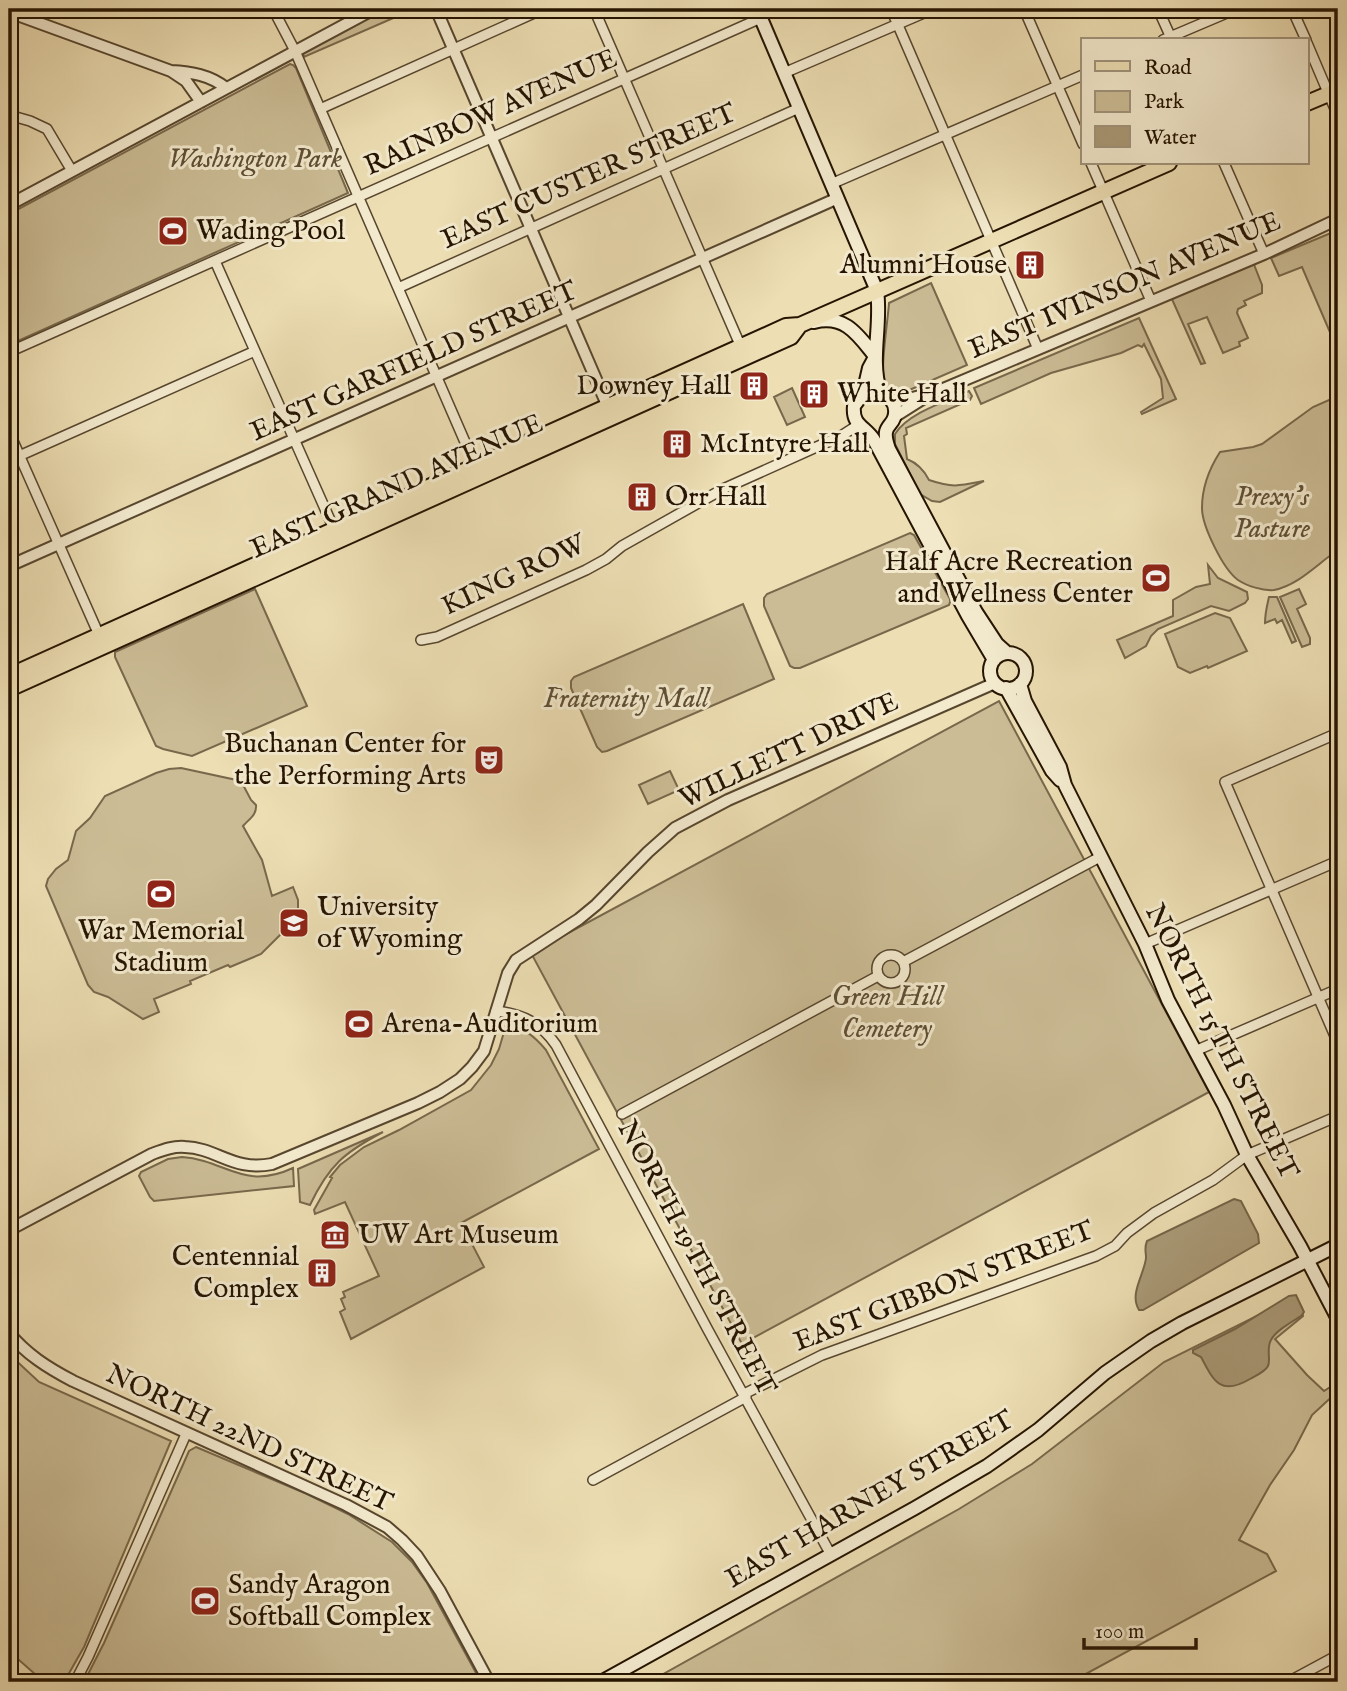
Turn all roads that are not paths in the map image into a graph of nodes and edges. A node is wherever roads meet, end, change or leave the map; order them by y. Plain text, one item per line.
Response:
1 (273, 9) edge
2 (374, 9) edge
3 (436, 9) edge
4 (543, 9) edge
5 (594, 9) edge
6 (891, 9) edge
7 (933, 9) edge
8 (1024, 9) edge
9 (1158, 9) edge
10 (1236, 9) edge
11 (1292, 9) edge
12 (9, 12) edge
13 (759, 14) edge
14 (898, 24) junction
15 (1168, 38) edge
16 (1170, 38) edge
17 (1305, 38) edge
18 (1308, 45) edge
19 (453, 49) junction
20 (295, 51) junction
21 (171, 71) junction
22 (784, 73) junction
23 (1081, 76) edge
24 (625, 79) junction
25 (1058, 86) junction
26 (226, 88) junction
27 (1334, 92) edge
28 (201, 102) junction
29 (1308, 103) edge
30 (799, 108) junction
31 (320, 109) junction
32 (9, 115) edge
33 (1338, 116) edge
34 (946, 134) junction
35 (492, 138) junction
36 (1081, 139) edge
37 (1091, 164) edge
38 (1167, 164) edge
39 (1224, 164) edge
40 (664, 169) junction
41 (72, 171) junction
42 (831, 184) junction
43 (1103, 192) junction
44 (358, 197) junction
45 (838, 198) junction
46 (9, 205) edge
47 (1338, 219) edge
48 (531, 228) junction
49 (991, 240) junction
50 (1264, 254) junction
51 (703, 258) junction
52 (215, 261) junction
53 (397, 288) junction
54 (877, 291) junction
55 (1152, 300) junction
56 (569, 318) junction
57 (800, 326) junction
58 (741, 347) junction
59 (1038, 349) junction
60 (255, 351) junction
61 (9, 352) edge
62 (875, 356) junction
63 (436, 377) junction
64 (880, 391) junction
65 (863, 394) junction
66 (929, 395) junction
67 (892, 400) junction
68 (608, 407) junction
69 (891, 423) junction
70 (863, 428) junction
71 (9, 432) edge
72 (294, 440) junction
73 (19, 456) junction
74 (475, 465) junction
75 (921, 520) junction
76 (334, 528) junction
77 (59, 545) junction
78 (9, 566) edge
79 (99, 635) junction
80 (421, 640) dead end
81 (1007, 653) junction
82 (994, 660) junction
83 (9, 676) edge
84 (1020, 684) junction
85 (1000, 685) junction
86 (9, 689) edge
87 (1338, 733) edge
88 (1065, 785) junction
89 (1100, 858) junction
90 (1338, 861) edge
91 (1272, 889) junction
92 (1145, 944) junction
93 (903, 962) junction
94 (878, 976) junction
95 (1338, 989) edge
96 (1319, 997) junction
97 (496, 1011) junction
98 (1338, 1043) edge
99 (1195, 1051) junction
100 (622, 1114) dead end
101 (1338, 1116) edge
102 (1247, 1155) junction
103 (9, 1230) edge
104 (1338, 1245) edge
105 (1307, 1260) junction
106 (1338, 1319) edge
107 (9, 1333) edge
108 (745, 1395) junction
109 (187, 1434) junction
110 (593, 1480) dead end
111 (831, 1555) junction
112 (1338, 1655) edge
113 (75, 1682) edge
114 (489, 1682) edge
115 (601, 1682) edge
116 (1288, 1682) edge

1 - 20 street
2 - 20 street
3 - 19 street
4 - 19 street
5 - 24 street
6 - 14 street
7 - 14 street
8 - 25 street
9 - 15 street
10 - 16 street
11 - 17 street
12 - 21 street
13 - 22 main road
13 - 24 street, RAINBOW AVENUE
14 - 22 street
14 - 34 street
18 - 27 street
19 - 31 street
19 - 35 street
20 - 26 street
20 - 31 street
21 - 26 street
21 - 28 street
22 - 30 main road
23 - 25 street
24 - 35 street, RAINBOW AVENUE
24 - 40 street
25 - 34 street
25 - 36 street
26 - 28 street
27 - 29 main road
27 - 33 street
28 - 41 street
30 - 40 street, EAST CUSTER STREET
30 - 42 main road
31 - 44 street
32 - 41 street
34 - 42 street
34 - 49 street
35 - 44 street, RAINBOW AVENUE
35 - 48 street
37 - 43 street
38 - 43 main road, EAST GRAND AVENUE
39 - 50 street
40 - 48 street, EAST CUSTER STREET
40 - 51 street
41 - 46 street
42 - 45 main road
43 - 49 main road, EAST GRAND AVENUE
43 - 55 street
44 - 52 street, RAINBOW AVENUE
44 - 53 street
45 - 51 street, EAST GARFIELD STREET
45 - 54 main road
47 - 50 street, EAST IVINSON AVENUE
48 - 53 street, EAST CUSTER STREET
48 - 56 street
49 - 54 main road, EAST GRAND AVENUE
49 - 59 street
50 - 55 street, EAST IVINSON AVENUE
51 - 56 street, EAST GARFIELD STREET
51 - 58 street
52 - 60 street
52 - 61 street, RAINBOW AVENUE
53 - 63 street
54 - 57 main road, EAST GRAND AVENUE
54 - 62 main road
55 - 59 street, EAST IVINSON AVENUE
56 - 63 street, EAST GARFIELD STREET
56 - 68 street
57 - 58 main road, EAST GRAND AVENUE
57 - 62 main road
57 - 86 main road, EAST GRAND AVENUE
58 - 68 main road, EAST GRAND AVENUE
59 - 66 street, EAST IVINSON AVENUE
60 - 72 street
60 - 73 street
62 - 64 main road
62 - 65 main road
63 - 72 street, EAST GARFIELD STREET
63 - 74 street
64 - 65 main road
64 - 67 main road
65 - 70 main road
66 - 67 street, EAST IVINSON AVENUE
66 - 69 street, EAST IVINSON AVENUE
67 - 69 main road
68 - 74 main road, EAST GRAND AVENUE
69 - 70 main road
69 - 75 main road
70 - 75 main road
70 - 80 street, KING ROW
71 - 73 street
72 - 76 street
72 - 77 street, EAST GARFIELD STREET
73 - 77 street
74 - 76 main road, EAST GRAND AVENUE
75 - 81 main road, NORTH 15TH STREET
75 - 82 main road, NORTH 15TH STREET
76 - 79 main road, EAST GRAND AVENUE
77 - 78 street, EAST GARFIELD STREET
77 - 79 street
79 - 83 main road, EAST GRAND AVENUE
81 - 82 main road
81 - 84 main road, NORTH 15TH STREET
82 - 85 main road, NORTH 15TH STREET
84 - 85 main road
84 - 88 main road, NORTH 15TH STREET
85 - 88 main road, NORTH 15TH STREET
85 - 97 street, WILLETT DRIVE
87 - 91 street
88 - 89 main road, NORTH 15TH STREET
89 - 92 main road, NORTH 15TH STREET
89 - 93 street
90 - 91 street
91 - 92 street
91 - 96 street
92 - 99 main road, NORTH 15TH STREET
93 - 94 street
93 - 94 street
94 - 100 street
95 - 96 street
96 - 98 street
96 - 99 street
97 - 103 street, WILLETT DRIVE
97 - 108 street, NORTH 19TH STREET
99 - 102 main road, NORTH 15TH STREET
101 - 102 street, EAST GIBBON STREET
102 - 105 main road, NORTH 15TH STREET
102 - 108 street, EAST GIBBON STREET
104 - 105 main road, EAST HARNEY STREET
105 - 106 main road, NORTH 15TH STREET
105 - 111 main road, EAST HARNEY STREET
107 - 109 street, NORTH 22ND STREET
108 - 110 street, EAST GIBBON STREET
108 - 111 street, NORTH 19TH STREET
109 - 113 street
109 - 114 street, NORTH 22ND STREET
111 - 115 main road, EAST HARNEY STREET
112 - 116 street

